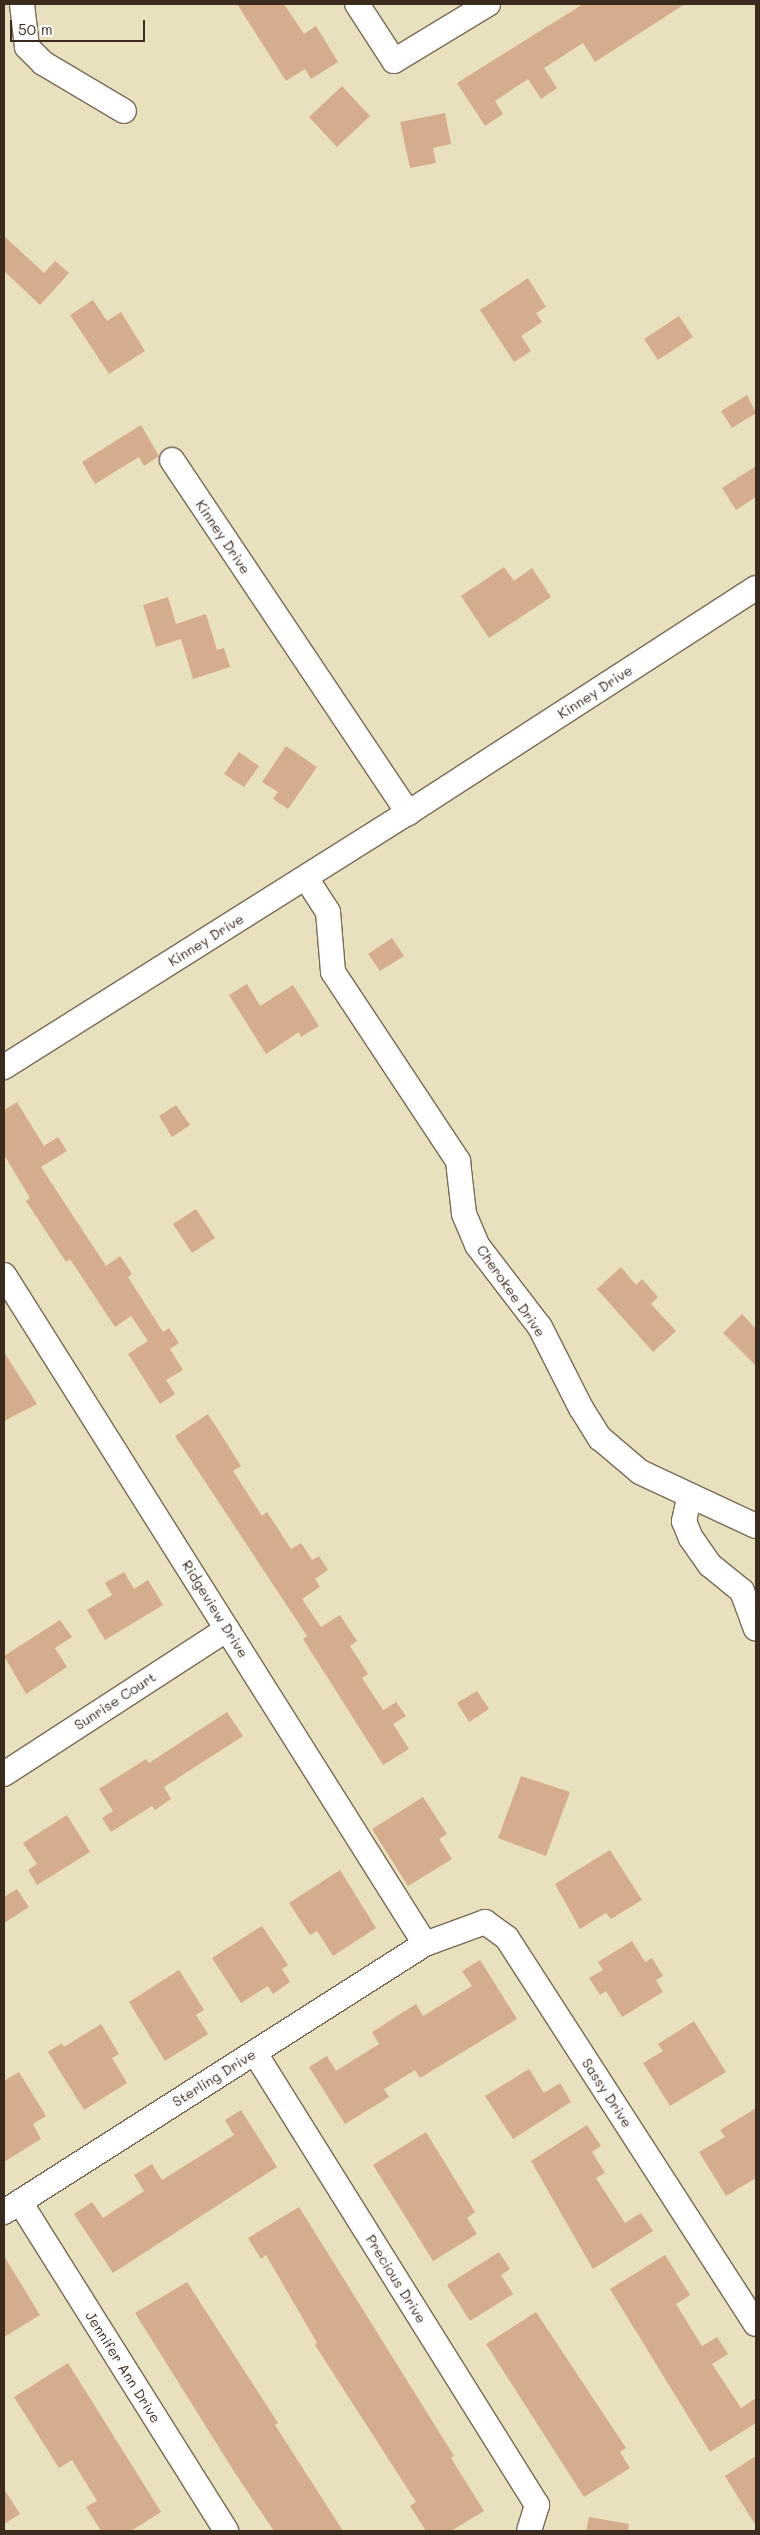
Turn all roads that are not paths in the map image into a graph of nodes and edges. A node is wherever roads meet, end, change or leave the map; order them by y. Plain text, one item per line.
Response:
1 (22, 4) edge
2 (357, 4) edge
3 (488, 4) edge
4 (124, 111) dead end
5 (172, 460) dead end
6 (756, 588) edge
7 (408, 813) junction
8 (306, 878) junction
9 (4, 1067) edge
10 (5, 1280) edge
11 (689, 1498) junction
12 (756, 1526) edge
13 (227, 1629) junction
14 (756, 1629) edge
15 (4, 1774) edge
16 (425, 1944) junction
17 (255, 2053) junction
18 (12, 2207) edge
19 (756, 2324) edge
20 (226, 2531) edge
21 (529, 2531) edge

1 - 4 street
2 - 3 street
5 - 7 street, Kinney Drive
6 - 7 street, Kinney Drive
7 - 8 street, Kinney Drive
8 - 9 street, Kinney Drive
8 - 11 street, Cherokee Drive
10 - 13 street, Ridgeview Drive
11 - 12 street, Cherokee Drive
11 - 14 street
13 - 15 street, Sunrise Court
13 - 16 street, Ridgeview Drive
16 - 17 street, Sterling Drive
16 - 19 street, Sassy Drive
17 - 18 street, Sterling Drive
17 - 21 street, Precious Drive
18 - 20 street, Jennifer Ann Drive

